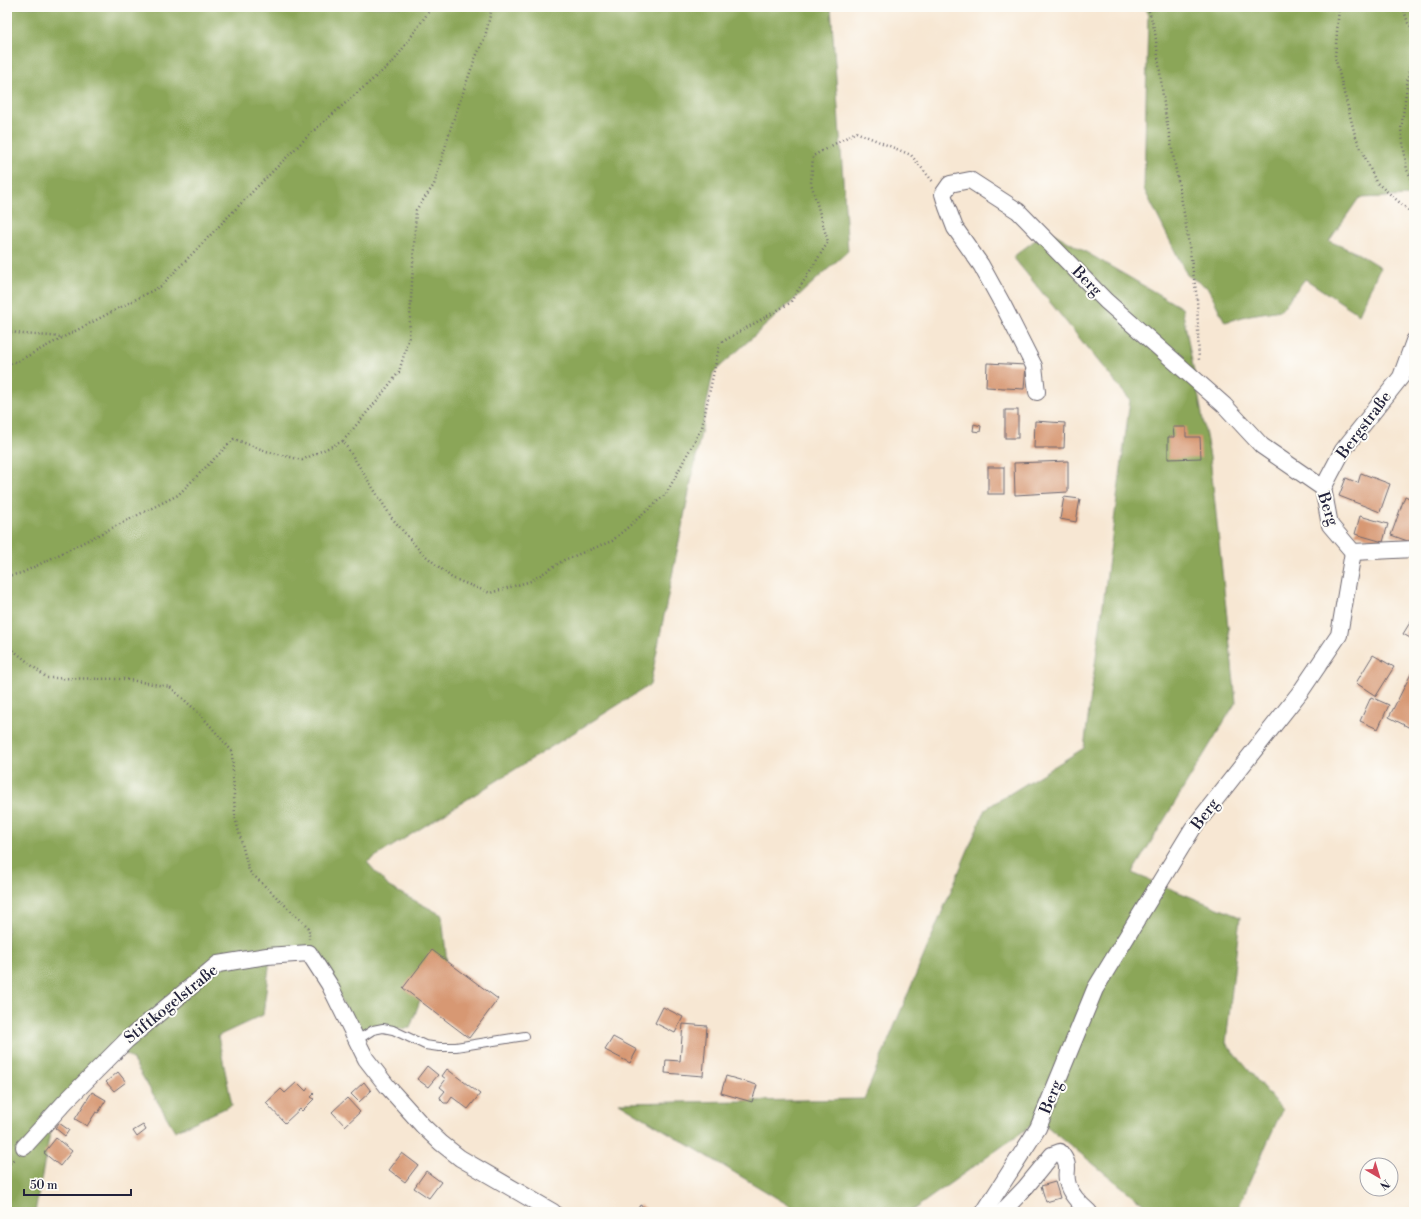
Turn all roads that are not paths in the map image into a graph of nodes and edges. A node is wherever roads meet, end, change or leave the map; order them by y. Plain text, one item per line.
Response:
1 (1414, 341) edge
2 (1037, 392) dead end
3 (1323, 488) junction
4 (1414, 549) edge
5 (1354, 552) junction
6 (525, 1036) dead end
7 (356, 1041) junction
8 (24, 1147) dead end
9 (553, 1212) edge
10 (984, 1212) edge
11 (1002, 1212) edge
12 (1089, 1212) edge

1 - 3 street, Bergstraße
2 - 3 street, Berg
3 - 5 street, Berg
4 - 5 street
5 - 10 street, Berg
6 - 7 lane
7 - 8 street, Stiftkogelstraße
7 - 9 street
11 - 12 street

